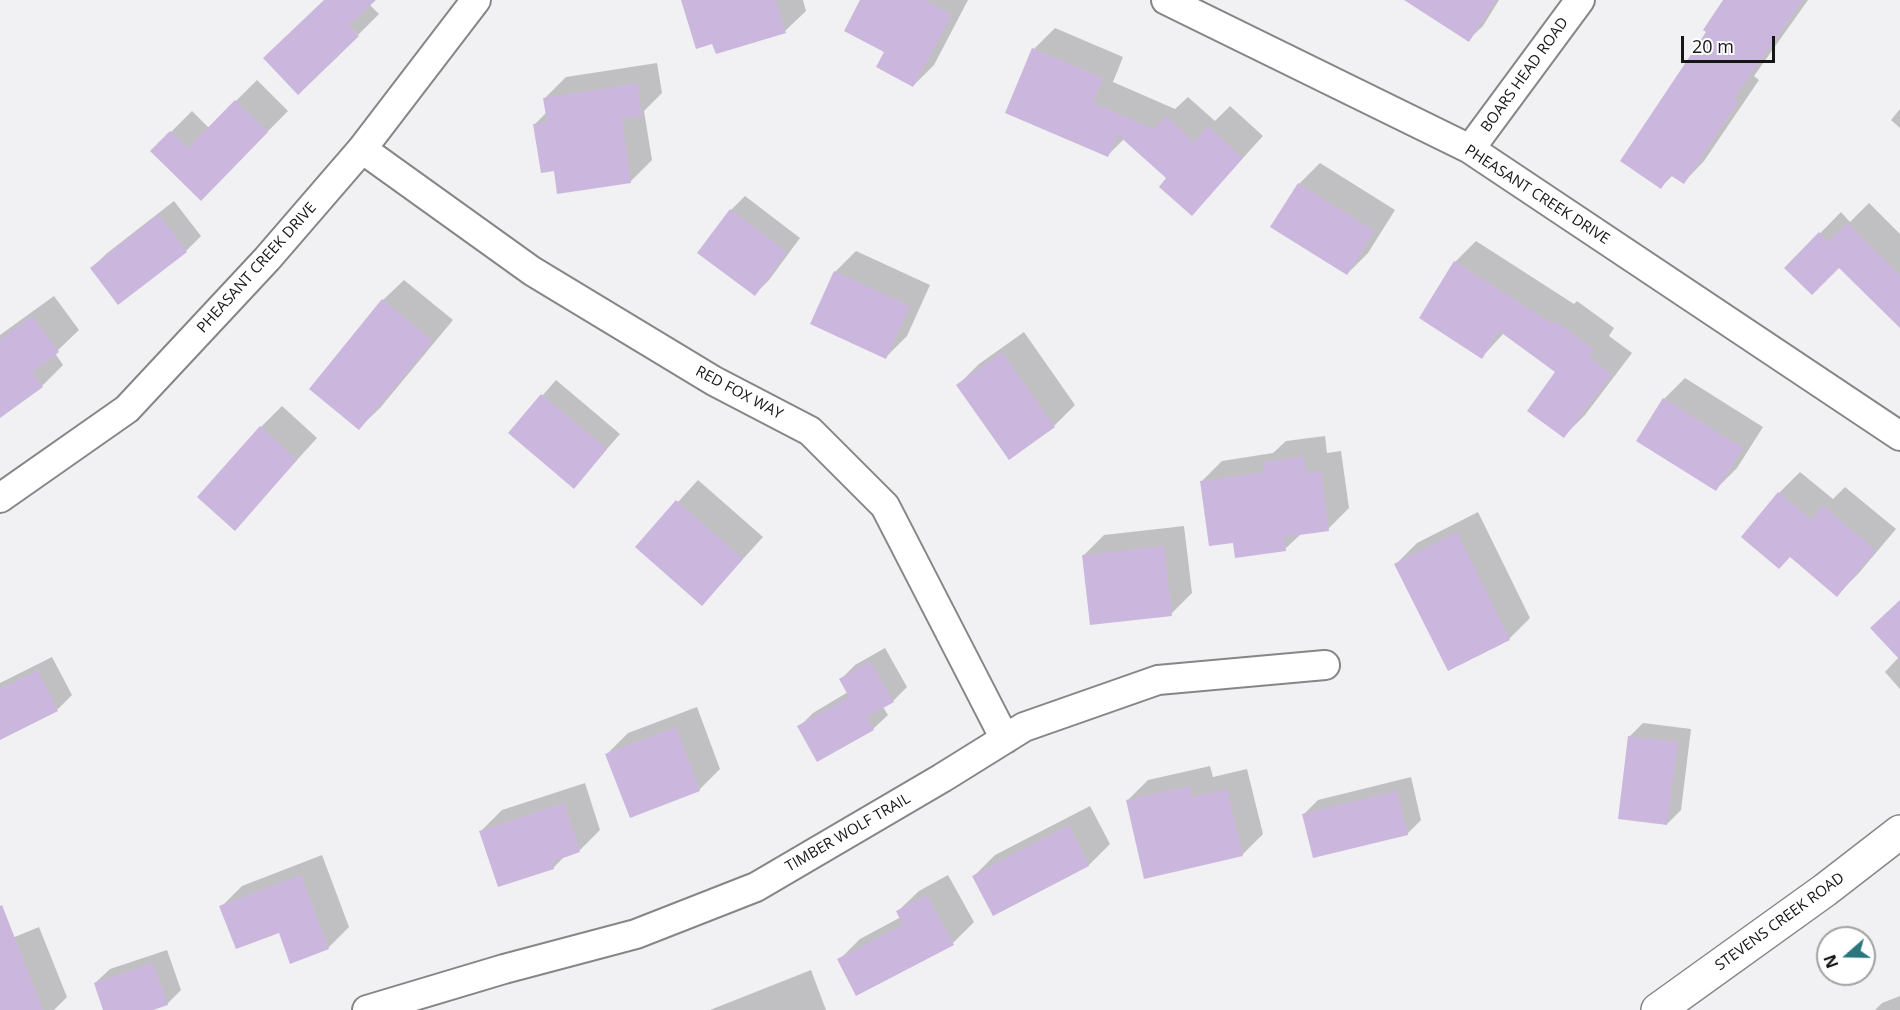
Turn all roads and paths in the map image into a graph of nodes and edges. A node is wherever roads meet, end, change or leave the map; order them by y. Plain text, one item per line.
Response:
1 (476, 0) edge
2 (1166, 0) edge
3 (1580, 0) edge
4 (362, 149) junction
5 (1470, 149) junction
6 (1897, 431) edge
7 (0, 498) edge
8 (1325, 664) dead end
9 (1005, 739) junction
10 (1900, 832) edge
11 (367, 1010) edge
12 (1658, 1010) edge

1 - 4 street, PHEASANT CREEK DRIVE
2 - 5 street, PHEASANT CREEK DRIVE
3 - 5 street, BOARS HEAD ROAD
4 - 7 street, PHEASANT CREEK DRIVE
4 - 9 street, RED FOX WAY
5 - 6 street, PHEASANT CREEK DRIVE
8 - 9 street, TIMBER WOLF TRAIL
9 - 11 street, TIMBER WOLF TRAIL
10 - 12 street, STEVENS CREEK ROAD

